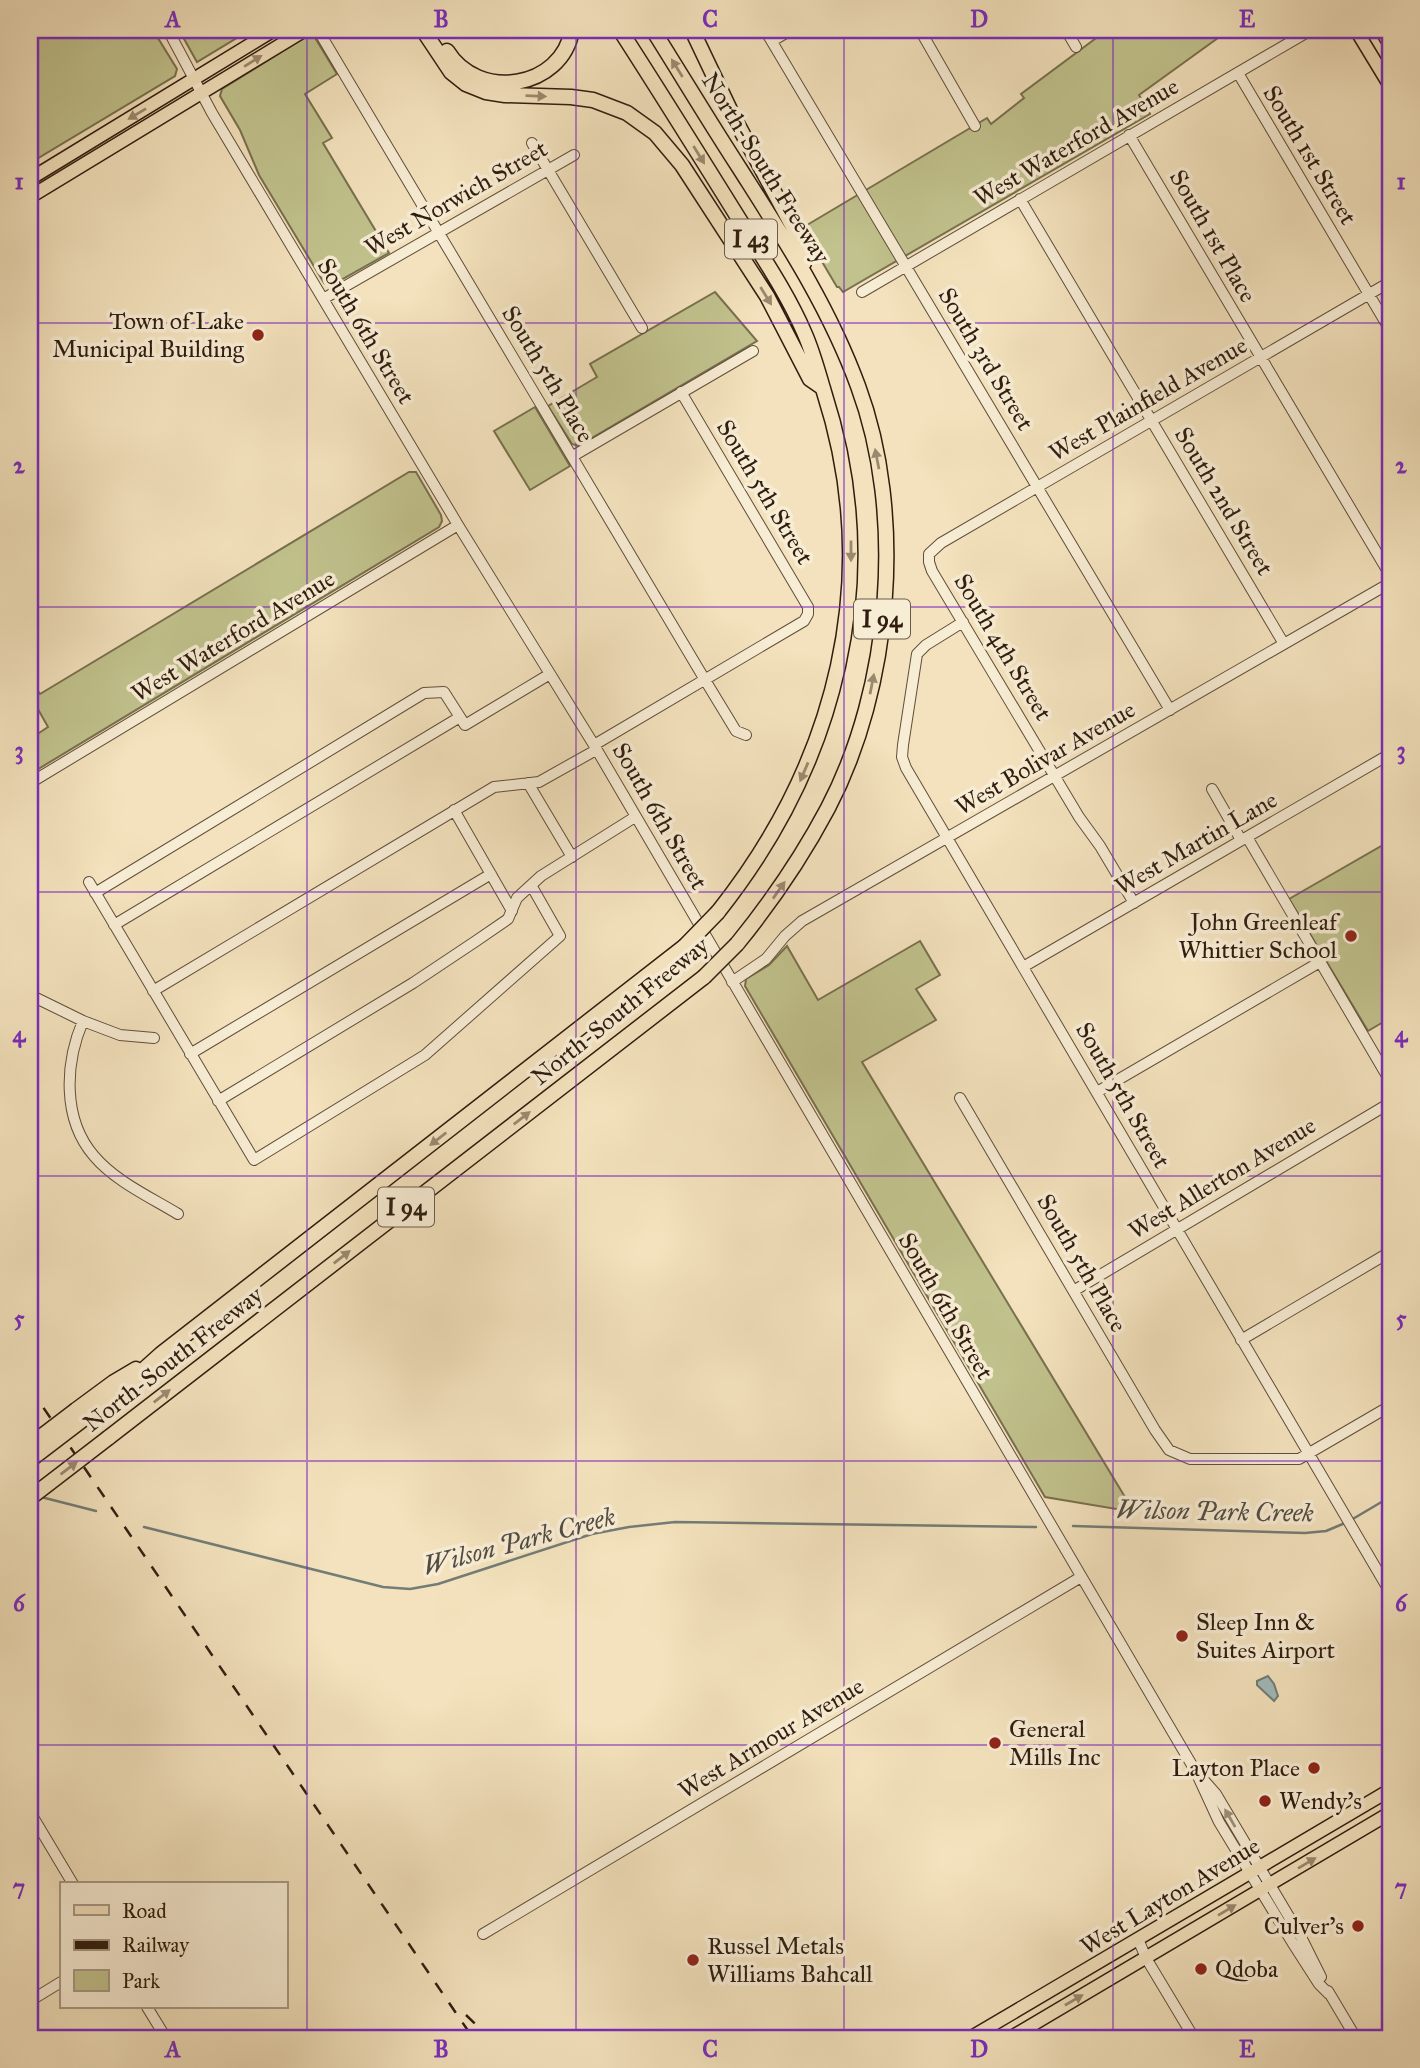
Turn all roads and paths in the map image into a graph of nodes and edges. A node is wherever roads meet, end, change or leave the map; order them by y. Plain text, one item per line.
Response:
1 (168, 30) edge
2 (274, 30) edge
3 (304, 30) edge
4 (318, 30) edge
5 (423, 30) edge
6 (434, 30) edge
7 (572, 30) edge
8 (620, 30) edge
9 (653, 30) edge
10 (692, 30) edge
11 (765, 30) edge
12 (790, 30) edge
13 (920, 30) edge
14 (1066, 30) edge
15 (1311, 30) edge
16 (1356, 30) edge
17 (1381, 30) edge
18 (772, 41) junction
19 (1390, 45) edge
20 (1076, 47) dead end
21 (1238, 73) junction
22 (195, 78) junction
23 (1390, 86) edge
24 (202, 93) junction
25 (975, 126) dead end
26 (1129, 135) junction
27 (532, 143) dead end
28 (574, 155) dead end
29 (548, 170) junction
30 (30, 179) edge
31 (30, 197) edge
32 (1020, 199) junction
33 (439, 233) junction
34 (906, 266) junction
35 (805, 271) junction
36 (1390, 282) edge
37 (862, 292) dead end
38 (1369, 294) junction
39 (323, 299) junction
40 (642, 328) dead end
41 (1390, 330) edge
42 (753, 351) dead end
43 (1261, 358) junction
44 (823, 388) junction
45 (681, 392) junction
46 (1152, 421) junction
47 (573, 456) junction
48 (1038, 487) junction
49 (458, 525) junction
50 (929, 554) joint
51 (1390, 575) edge
52 (1390, 583) edge
53 (963, 622) junction
54 (1284, 644) junction
55 (550, 674) junction
56 (705, 680) junction
57 (1170, 710) junction
58 (460, 718) junction
59 (746, 735) dead end
60 (595, 748) junction
61 (1390, 754) edge
62 (1056, 777) junction
63 (30, 783) edge
64 (528, 783) junction
65 (1212, 789) dead end
66 (454, 810) junction
67 (635, 817) junction
68 (947, 839) junction
69 (1244, 839) junction
70 (572, 857) junction
71 (491, 874) junction
72 (89, 882) dead end
73 (531, 885) junction
74 (95, 893) junction
75 (1134, 903) junction
76 (512, 911) junction
77 (114, 925) junction
78 (1320, 961) junction
79 (1023, 967) junction
80 (732, 982) junction
81 (153, 991) junction
82 (30, 995) edge
83 (83, 1021) junction
84 (154, 1038) dead end
85 (190, 1054) junction
86 (1390, 1081) edge
87 (1097, 1092) junction
88 (960, 1098) dead end
89 (218, 1101) junction
90 (1390, 1103) edge
91 (178, 1214) dead end
92 (1177, 1229) junction
93 (1390, 1252) edge
94 (1074, 1290) junction
95 (1241, 1340) junction
96 (1390, 1406) edge
97 (80, 1414) junction
98 (30, 1445) edge
99 (1308, 1454) junction
100 (30, 1460) edge
101 (30, 1497) edge
102 (1081, 1577) junction
103 (1390, 1592) edge
104 (1390, 1790) edge
105 (30, 1812) edge
106 (1390, 1813) edge
107 (1255, 1871) junction
108 (72, 1882) edge
109 (1265, 1888) junction
110 (483, 1934) dead end
111 (1138, 1939) junction
112 (1146, 1958) junction
113 (60, 1983) edge
114 (30, 2001) edge
115 (148, 2008) edge
116 (166, 2038) edge
117 (971, 2038) edge
118 (1010, 2038) edge
119 (1194, 2038) edge
120 (1356, 2038) edge

1 - 22 street, South 6th Street
2 - 22 main road
24 -> 3 main road
4 - 33 street, South 5th Place
5 -> 44 highway
6 - 7 highway
8 -> 44 highway, North-South Freeway / I 43
35 -> 9 highway, North-South Freeway / I 94
10 - 35 highway
11 - 18 street, South 3rd Street
12 - 18 street
13 - 25 street
14 - 20 street
15 - 21 street, West Waterford Avenue
16 - 23 main road
17 - 19 main road
18 - 34 street, South 3rd Street
21 - 26 street, West Waterford Avenue
21 - 38 street, South 1st Street
22 - 24 street, South 6th Street
22 -> 30 main road
24 - 31 main road
24 - 39 street, South 6th Street
26 - 32 street, West Waterford Avenue
26 - 43 street, South 1st Place
27 - 29 street
28 - 29 street, West Norwich Street
29 - 33 street, West Norwich Street
29 - 40 street
32 - 34 street, West Waterford Avenue
32 - 46 street, South 2nd Street
33 - 39 street, West Norwich Street
33 - 47 street, South 5th Place
34 - 37 street, West Waterford Avenue
34 - 48 street, South 3rd Street
101 -> 35 highway, North-South Freeway / I 94, bridge
36 - 38 street, West Plainfield Avenue
38 - 41 street, South 1st Street
38 - 43 street, West Plainfield Avenue
39 - 49 street, South 6th Street
42 - 45 street
43 - 46 street, West Plainfield Avenue
43 - 51 street, South 1st Place
44 -> 97 highway, North-South Freeway / I 94, bridge
45 - 47 street
45 - 56 street, South 5th Street
46 - 48 street, West Plainfield Avenue
46 - 54 street, South 2nd Street
47 - 56 street, South 5th Place
48 - 50 street, West Plainfield Avenue
48 - 57 street, South 3rd Street
49 - 55 street, South 6th Street
49 - 63 street, West Waterford Avenue
50 - 53 street, South 4th Street
52 - 54 street, West Bolivar Avenue
53 - 62 street, South 4th Street
53 - 68 street, South 5th Street
54 - 57 street, West Bolivar Avenue
55 - 58 street
55 - 60 street, South 6th Street
56 - 59 street, South 5th Place
56 - 60 street
57 - 62 street, West Bolivar Avenue
58 - 74 street
58 - 77 street
60 - 64 street
60 - 67 street, South 6th Street
61 - 69 street, West Martin Lane
62 - 68 street, West Bolivar Avenue
62 - 75 street, South 4th Street
64 - 66 street
64 - 70 street
65 - 69 street
66 - 71 street
66 - 81 street
67 - 70 street
67 - 80 street, South 6th Street
68 - 79 street, South 5th Street
68 - 80 street, West Bolivar Avenue
69 - 75 street, West Martin Lane
69 - 78 street
70 - 73 street
71 - 76 street
71 - 85 street
72 - 74 street
73 - 76 street
73 - 89 street
74 - 77 street
75 - 79 street, West Martin Lane
76 - 89 street
77 - 81 street
78 - 86 street
78 - 87 street
79 - 87 street, South 5th Street
80 - 102 street, South 6th Street
81 - 85 street
82 - 83 street
83 - 84 street
83 - 91 street
85 - 89 street
87 - 92 street, South 5th Street
88 - 94 street, South 5th Place
90 - 92 street, West Allerton Avenue
92 - 94 street, West Allerton Avenue
92 - 95 street, South 5th Street
93 - 95 street
94 - 99 street, South 5th Place
95 - 99 street, South 5th Street
96 - 99 street
97 - 98 highway, bridge
97 - 100 highway, North-South Freeway / I 94, bridge
99 - 103 street, South 5th Street
102 - 107 street, South 6th Street
102 - 110 street, West Armour Avenue
104 - 107 main road, West Layton Avenue
105 - 108 street
109 -> 106 main road, West Layton Avenue
107 - 109 street, South 6th Street
107 - 111 main road, West Layton Avenue
112 -> 109 main road, West Layton Avenue
109 - 120 street, South 6th Street
111 - 112 street
111 - 117 main road, West Layton Avenue
118 -> 112 main road, West Layton Avenue
112 - 119 street
113 - 114 street
115 - 116 street

